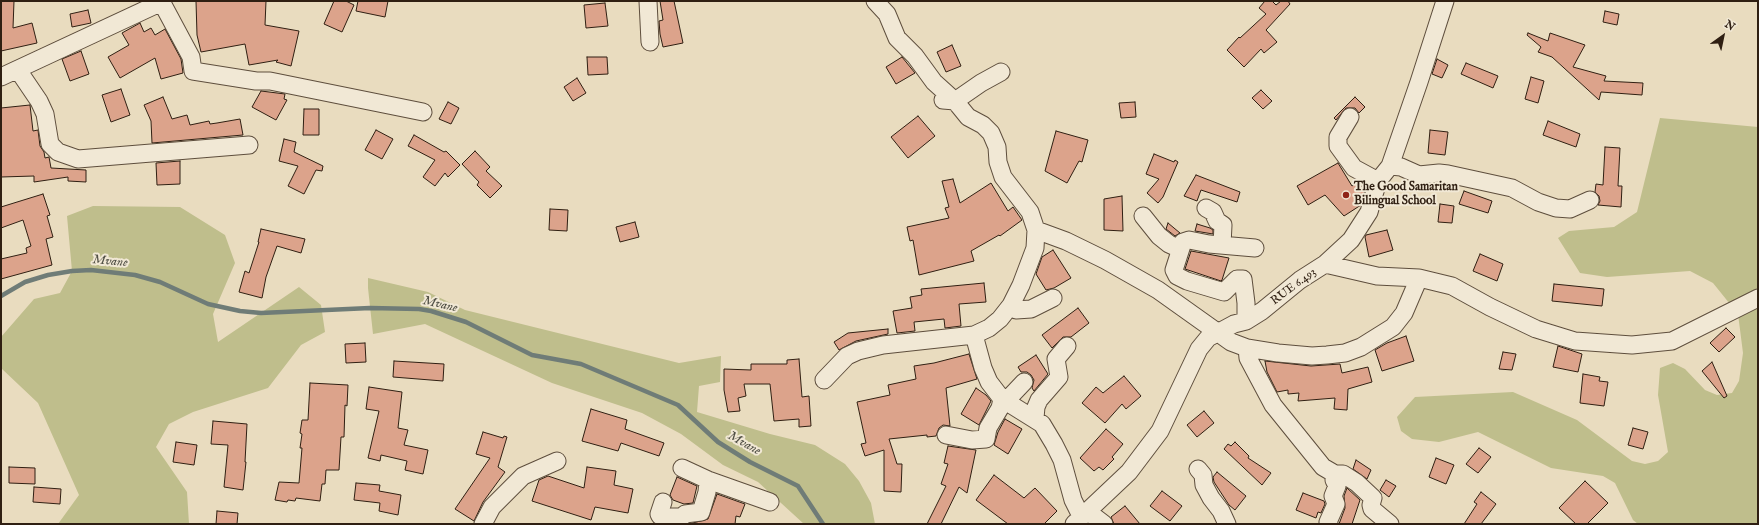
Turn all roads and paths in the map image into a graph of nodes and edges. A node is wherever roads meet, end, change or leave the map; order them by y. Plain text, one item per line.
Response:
1 (648, 1) edge
2 (875, 1) edge
3 (1445, 1) edge
4 (162, 2) edge
5 (650, 42) dead end
6 (18, 70) junction
7 (1001, 72) dead end
8 (1, 77) edge
9 (937, 100) dead end
10 (955, 100) junction
11 (423, 112) dead end
12 (1350, 117) dead end
13 (249, 145) dead end
14 (1390, 166) junction
15 (1378, 181) junction
16 (1590, 200) dead end
17 (1206, 208) dead end
18 (1143, 216) dead end
19 (1036, 230) junction
20 (1222, 245) junction
21 (1255, 248) dead end
22 (1180, 249) junction
23 (1325, 264) junction
24 (1419, 278) junction
25 (1054, 298) dead end
26 (1758, 298) edge
27 (1011, 305) junction
28 (1246, 321) junction
29 (1216, 333) junction
30 (974, 335) junction
31 (1067, 346) dead end
32 (1247, 348) junction
33 (824, 380) dead end
34 (1024, 382) dead end
35 (1004, 400) junction
36 (1035, 418) junction
37 (946, 435) dead end
38 (557, 462) dead end
39 (682, 468) dead end
40 (1198, 469) dead end
41 (1335, 474) junction
42 (708, 480) junction
43 (663, 502) dead end
44 (770, 502) dead end
45 (1081, 517) edge
46 (671, 520) edge
47 (483, 524) edge
48 (1104, 524) edge
49 (1227, 524) edge
50 (1329, 524) edge
51 (1390, 524) edge

1 - 5 street
2 - 10 street
3 - 14 street, RUE 6.493
4 - 6 street
4 - 11 street
6 - 8 street
6 - 13 street
7 - 10 street
9 - 10 street
10 - 19 street
12 - 15 street
14 - 15 street, RUE 6.493
14 - 16 street
15 - 23 street, RUE 6.493
17 - 20 street
18 - 22 street
19 - 27 street
19 - 29 street
20 - 21 street
20 - 22 street
22 - 28 street
23 - 24 street
23 - 28 street, RUE 6.493
24 - 26 street
24 - 32 street
25 - 27 street
27 - 30 street
28 - 29 street, RUE 6.493
29 - 32 street
29 - 45 street, RUE 6.493
30 - 33 street
30 - 35 street
31 - 36 street
32 - 41 street
34 - 35 street
35 - 36 street
35 - 37 street
36 - 45 street
38 - 47 street
39 - 42 street
40 - 49 street
41 - 50 street
41 - 51 street
42 - 44 street
42 - 46 street
43 - 46 street
45 - 48 street

